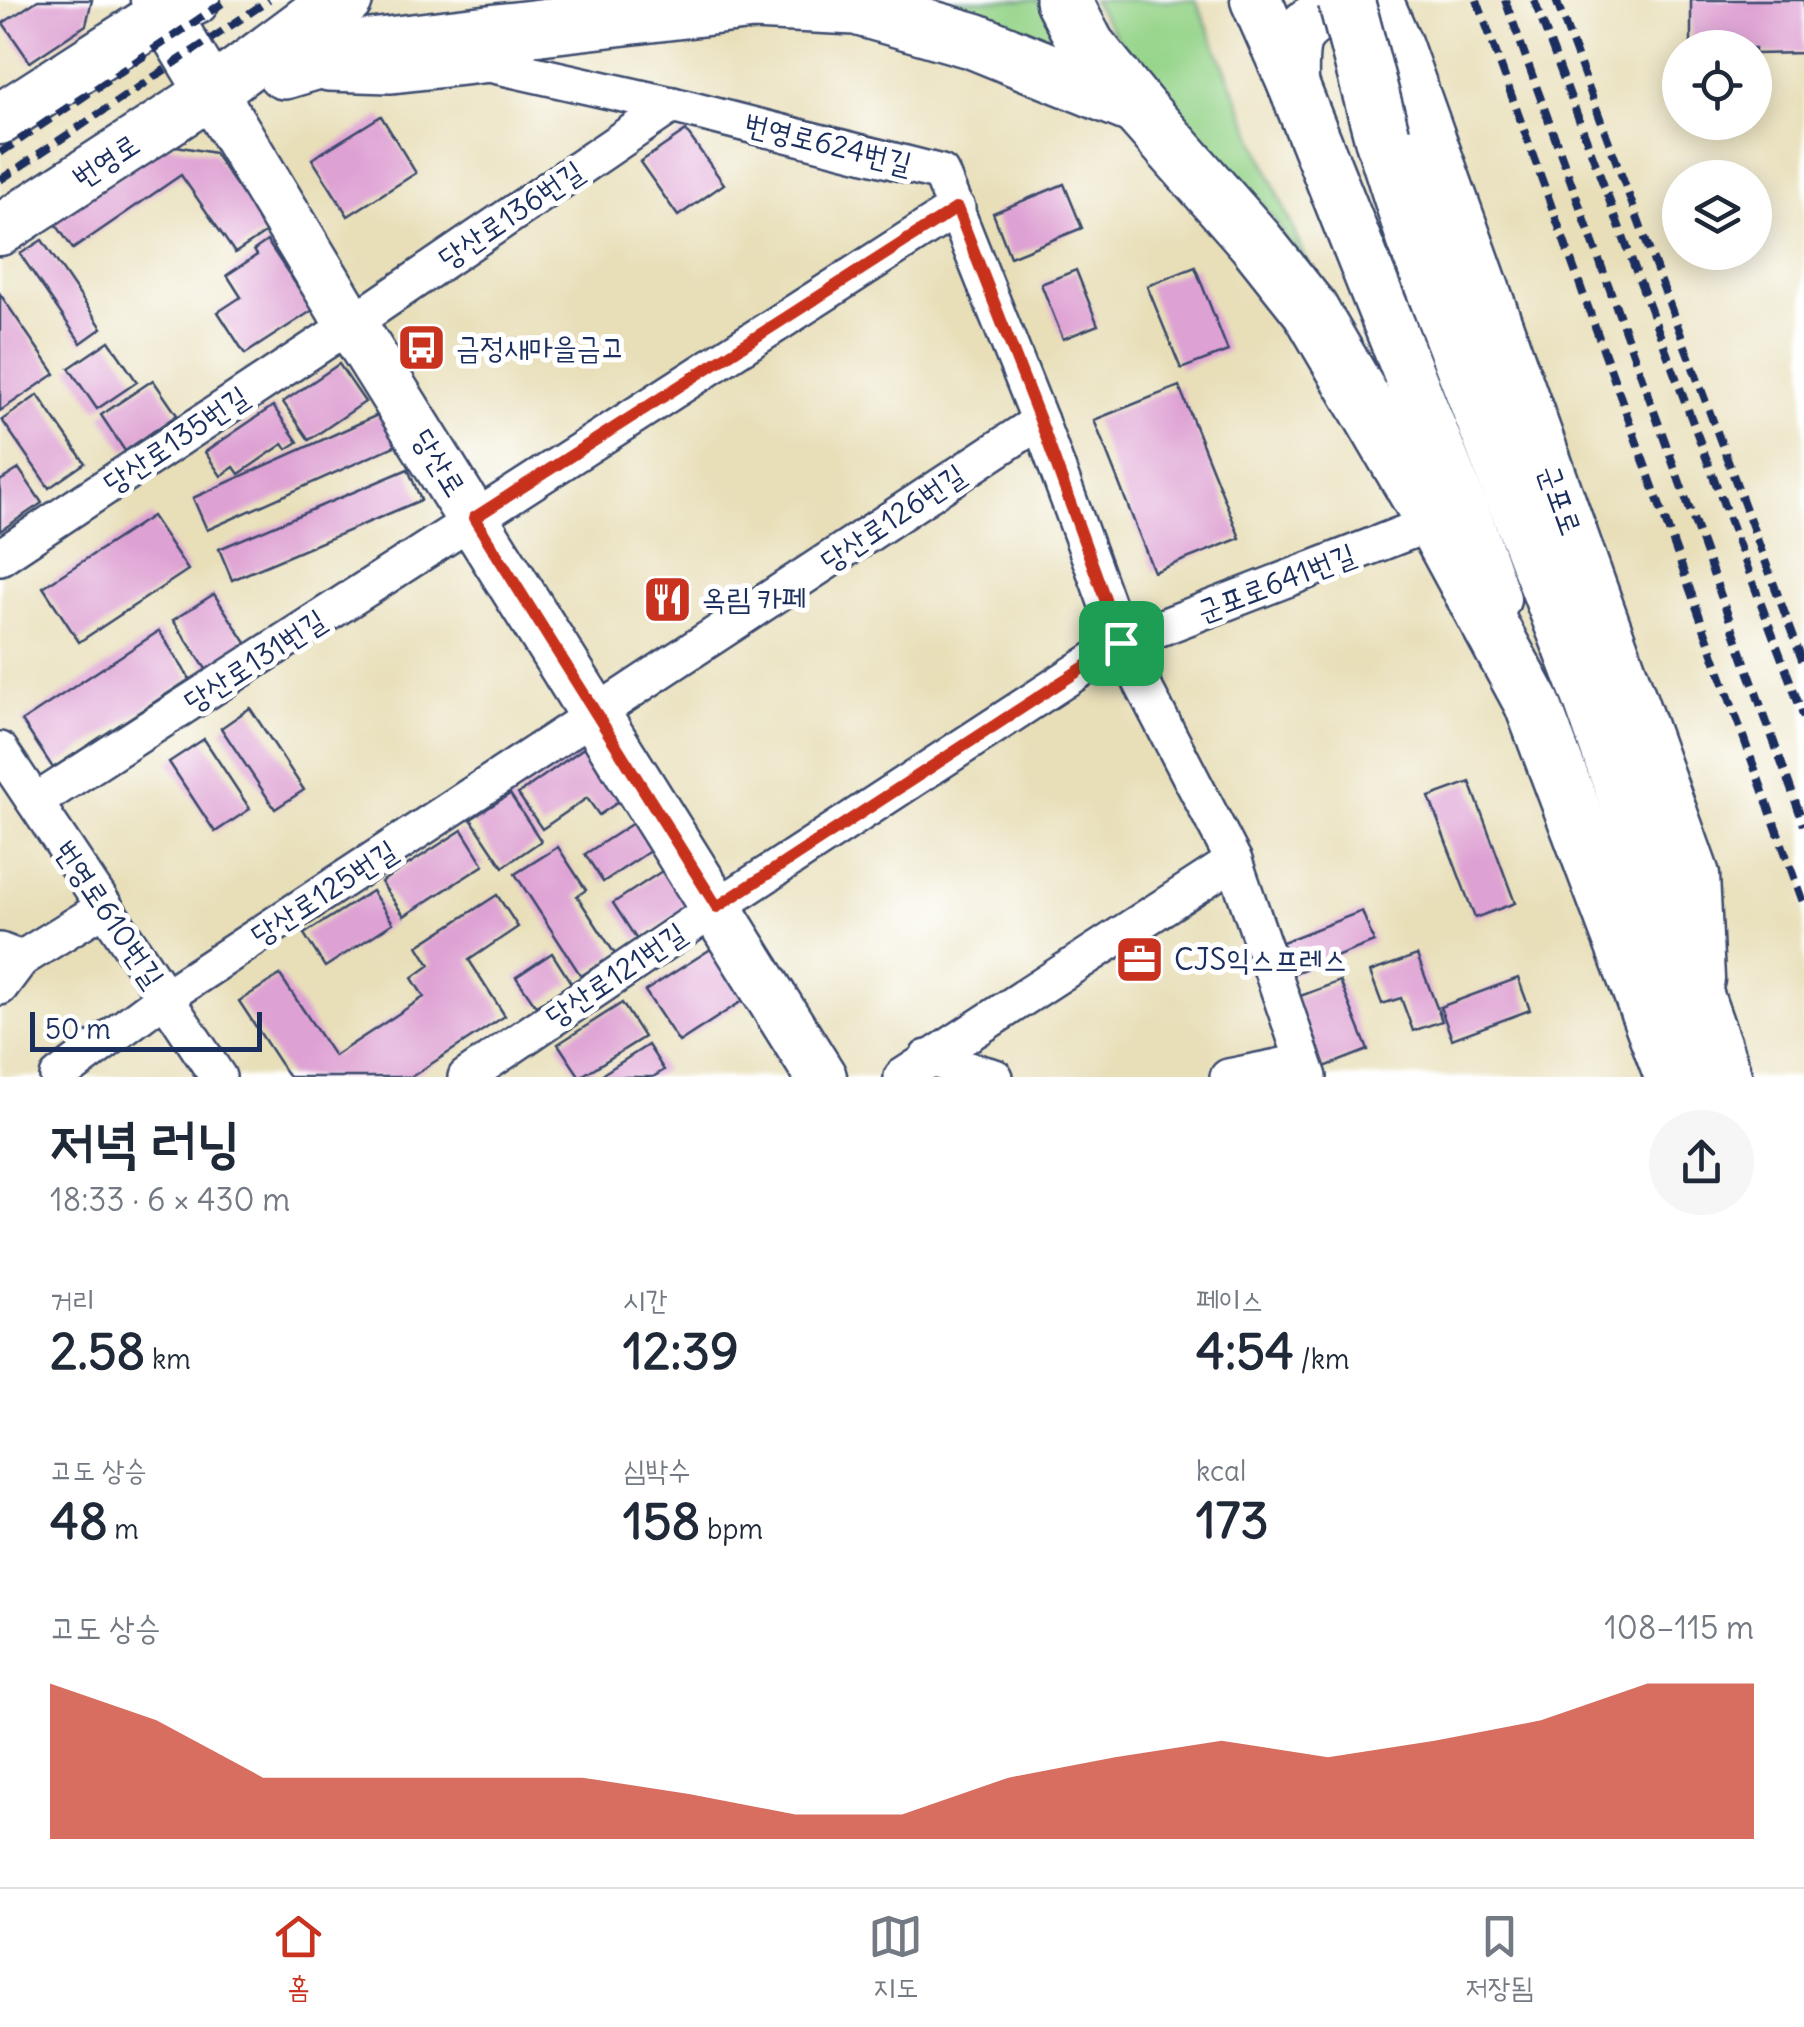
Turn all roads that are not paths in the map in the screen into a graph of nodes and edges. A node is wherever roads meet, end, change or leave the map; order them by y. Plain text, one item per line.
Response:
1 (347, 0) edge
2 (1063, 0) edge
3 (1256, 0) edge
4 (1346, 0) edge
5 (1377, 0) edge
6 (172, 4) edge
7 (1398, 46) junction
8 (284, 71) junction
9 (1293, 84) junction
10 (212, 92) junction
11 (672, 105) junction
12 (1137, 107) junction
13 (0, 119) edge
14 (957, 208) junction
15 (0, 230) edge
16 (351, 324) junction
17 (1040, 420) junction
18 (474, 518) junction
19 (1434, 522) junction
20 (0, 557) edge
21 (1121, 643) junction
22 (1532, 703) junction
23 (595, 716) junction
24 (0, 750) edge
25 (34, 802) junction
26 (1234, 862) junction
27 (105, 907) junction
28 (717, 907) junction
29 (10, 954) edge
30 (0, 988) edge
31 (165, 997) junction
32 (1700, 1010) junction
33 (915, 1067) edge
34 (1306, 1069) edge
35 (58, 1077) edge
36 (218, 1077) edge
37 (466, 1077) edge
38 (821, 1077) edge
39 (995, 1077) edge
40 (1228, 1077) edge
41 (1673, 1077) edge
42 (1724, 1077) edge

1 - 10 street
2 - 12 main road
3 - 9 street
4 - 32 main road, 군포로, bridge
5 - 7 street, 군포로
6 - 10 street, 당산로
6 - 13 street
7 - 9 street
7 - 32 street, 군포로
8 - 10 street
8 - 11 street, 번영로624번길
8 - 12 main road
9 - 22 street
10 - 15 street, 번영로
10 - 16 street, 당산로
11 - 14 street, 번영로624번길
11 - 16 street, 당산로136번길
12 - 19 main road
14 - 17 street, 번영로624번길
14 - 18 street, 당산로131번길
16 - 18 street, 당산로
16 - 20 street, 당산로135번길
17 - 21 street, 번영로624번길
17 - 23 street, 당산로126번길
18 - 23 street, 당산로
18 - 25 street, 당산로131번길
19 - 21 street, 군포로641번길
19 - 22 main road
21 - 26 street, 번영로624번길
21 - 28 street, 군포로641번길
22 - 41 main road
23 - 28 street, 당산로
23 - 31 street, 당산로125번길
24 - 25 street, 번영로610번길
25 - 27 street, 번영로610번길
26 - 33 street
26 - 34 street, 번영로624번길
27 - 29 street
27 - 31 street, 번영로610번길
28 - 37 street, 당산로121번길
28 - 38 street, 당산로
29 - 30 street
31 - 35 street, 당산로125번길
31 - 36 street, 번영로610번길
32 - 42 main road, 군포로
33 - 39 street
34 - 40 street

